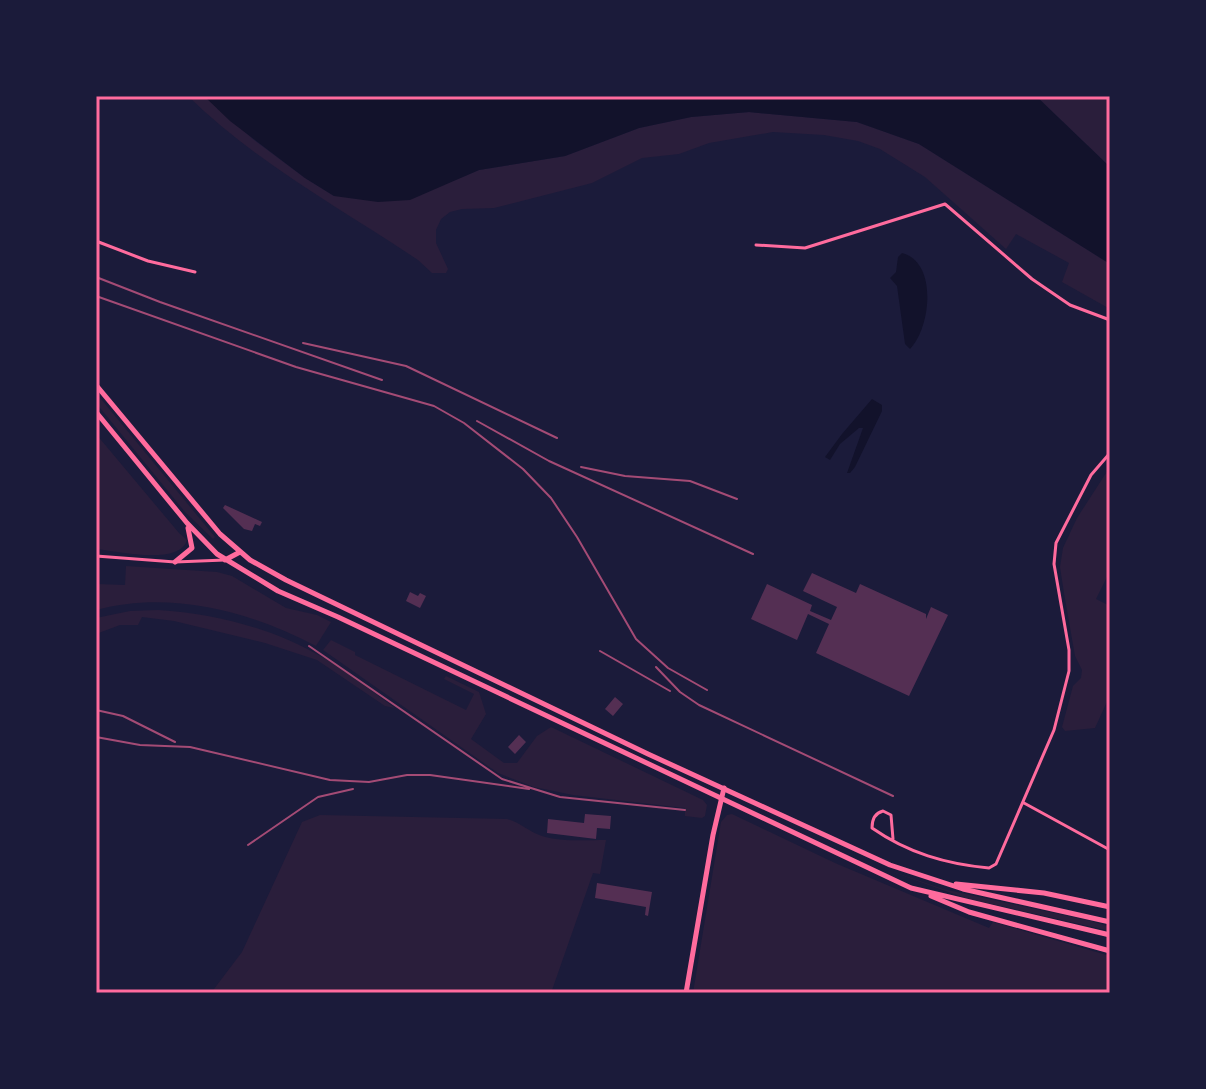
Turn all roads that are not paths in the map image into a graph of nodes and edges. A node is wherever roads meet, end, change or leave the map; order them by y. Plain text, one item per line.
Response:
1 (96, 241) edge
2 (756, 245) dead end
3 (195, 272) dead end
4 (1110, 320) edge
5 (96, 385) edge
6 (96, 412) edge
7 (1110, 453) edge
8 (187, 523) junction
9 (240, 552) junction
10 (96, 556) edge
11 (225, 560) junction
12 (175, 562) junction
13 (724, 788) junction
14 (720, 799) junction
15 (1024, 803) junction
16 (893, 839) junction
17 (1110, 850) edge
18 (947, 884) junction
19 (911, 888) junction
20 (1110, 907) edge
21 (1110, 922) edge
22 (1110, 935) edge
23 (1110, 951) edge
24 (686, 993) edge

1 - 3 street
2 - 4 street
5 - 9 main road
6 - 8 main road
7 - 15 street
8 - 11 main road
8 - 12 main road
9 - 11 main road
9 - 13 main road
10 - 12 street
11 - 12 street
11 - 14 main road
13 - 14 main road
13 - 18 main road
14 - 19 main road
14 - 24 main road
15 - 16 street
15 - 17 street
16 - 16 street
18 - 20 main road
18 - 21 main road
19 - 22 main road
19 - 23 main road

